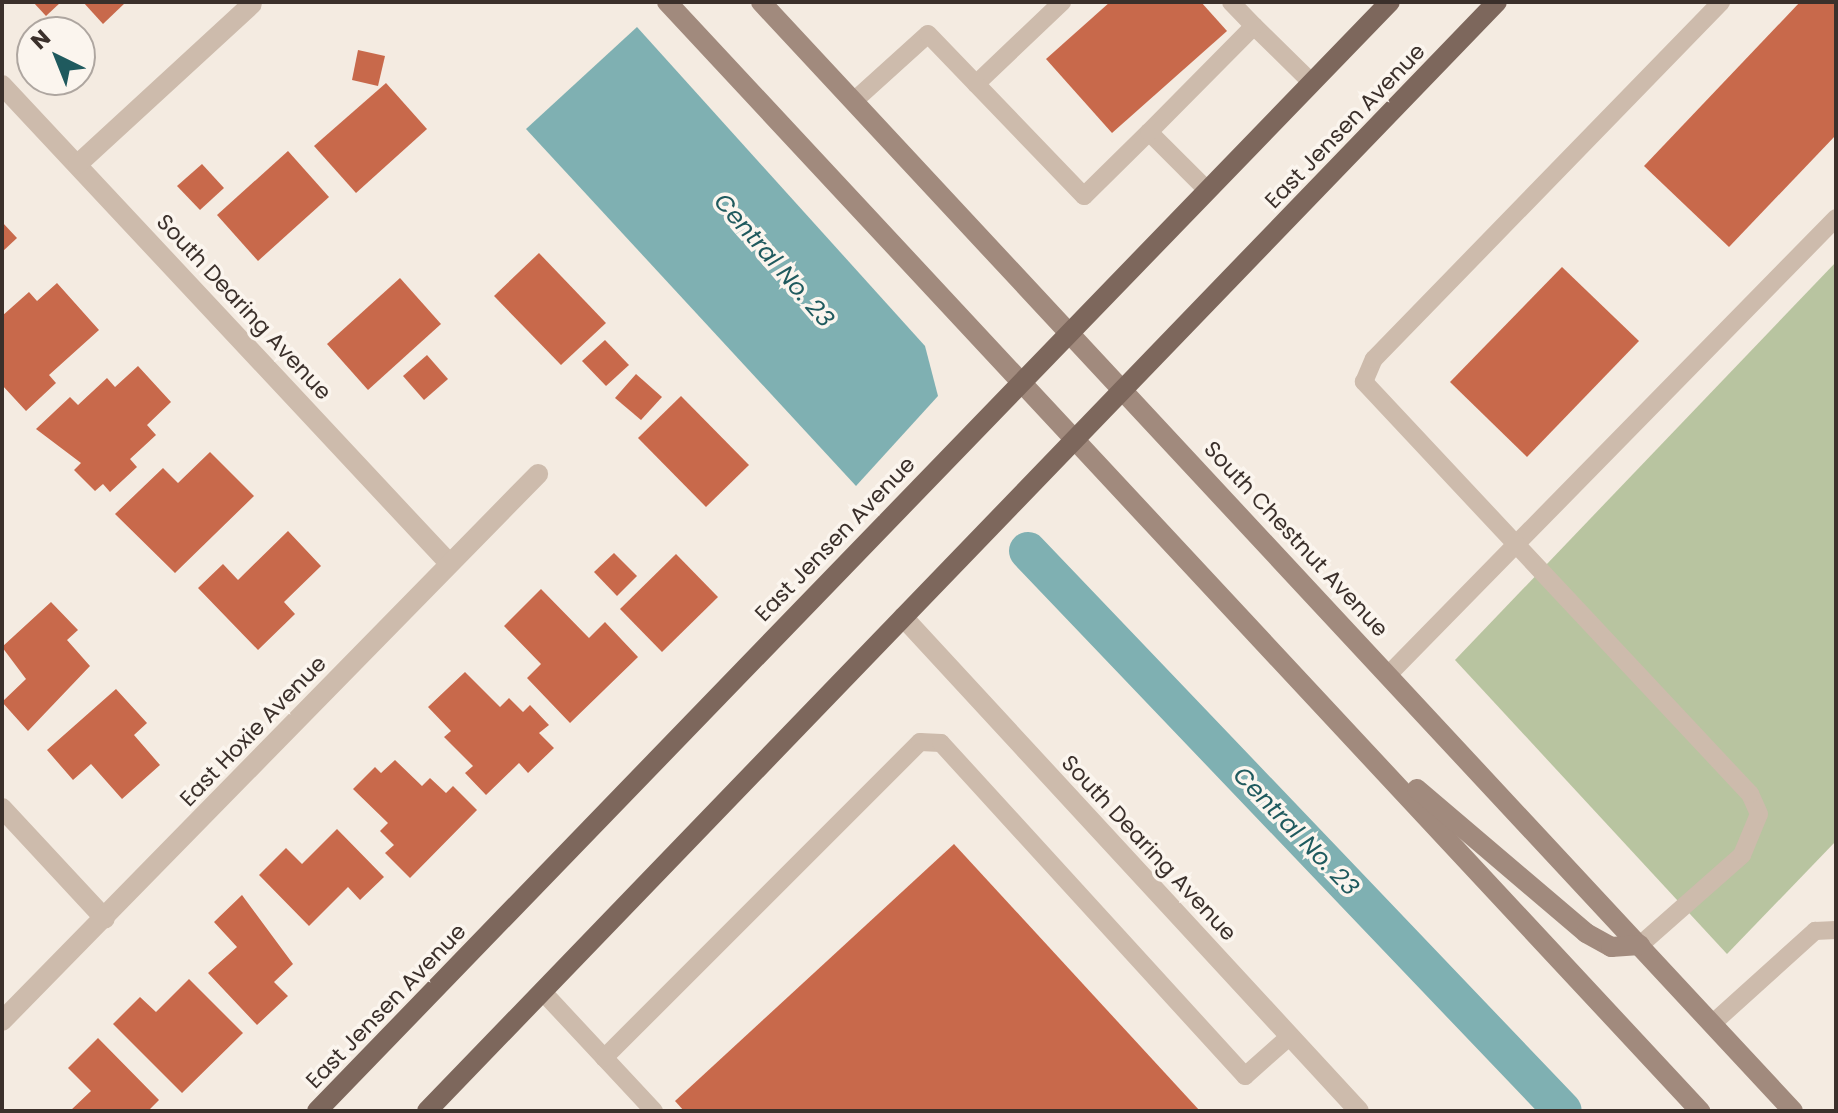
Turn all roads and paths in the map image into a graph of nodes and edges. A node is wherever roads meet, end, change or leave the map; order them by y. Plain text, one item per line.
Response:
1 (667, 2) edge
2 (761, 2) edge
3 (1062, 2) edge
4 (1231, 2) edge
5 (1390, 2) edge
6 (1497, 2) edge
7 (1721, 2) edge
8 (252, 4) dead end
9 (1254, 26) junction
10 (1312, 83) junction
11 (976, 84) junction
12 (2, 85) edge
13 (855, 100) junction
14 (1149, 132) junction
15 (78, 164) junction
16 (1208, 191) junction
17 (1836, 218) edge
18 (1071, 331) junction
19 (1023, 379) junction
20 (1124, 388) junction
21 (1077, 437) junction
22 (538, 474) dead end
23 (1520, 542) junction
24 (449, 563) junction
25 (903, 617) junction
26 (1388, 675) junction
27 (1355, 738) junction
28 (2, 808) edge
29 (105, 919) junction
30 (1836, 930) edge
31 (1640, 945) junction
32 (542, 991) junction
33 (2, 1021) edge
34 (1712, 1024) junction
35 (1290, 1036) junction
36 (604, 1058) junction
37 (317, 1111) edge
38 (427, 1111) edge
39 (654, 1111) edge
40 (1359, 1111) edge
41 (1700, 1111) edge
42 (1793, 1111) edge

1 - 19 main road
2 - 13 main road, South Chestnut Avenue
3 - 11 lane
4 - 9 lane
5 - 10 main road, East Jensen Avenue
6 - 20 main road, East Jensen Avenue
7 - 23 lane
8 - 15 street
9 - 10 lane
9 - 14 lane
10 - 16 main road, East Jensen Avenue
11 - 13 lane
11 - 14 lane
12 - 15 street, South Dearing Avenue
13 - 18 main road, South Chestnut Avenue
14 - 16 lane
15 - 24 street, South Dearing Avenue
16 - 18 main road, East Jensen Avenue
17 - 23 lane
18 - 19 main road, East Jensen Avenue
18 - 20 main road, South Chestnut Avenue
19 - 21 main road
19 - 37 main road, East Jensen Avenue
20 - 21 main road, East Jensen Avenue
20 - 26 main road, South Chestnut Avenue
21 - 25 main road, East Jensen Avenue
21 - 27 main road
22 - 24 street, East Hoxie Avenue
23 - 26 lane
23 - 31 lane
24 - 29 street, East Hoxie Avenue
25 - 32 main road, East Jensen Avenue
25 - 35 street, South Dearing Avenue
26 - 31 main road, South Chestnut Avenue
27 - 31 main road
27 - 41 main road
28 - 29 street
29 - 33 street, East Hoxie Avenue
30 - 34 lane
31 - 34 main road, South Chestnut Avenue
32 - 36 lane
32 - 38 main road, East Jensen Avenue
34 - 42 main road, South Chestnut Avenue
35 - 36 lane
35 - 40 street, South Dearing Avenue
36 - 39 lane

